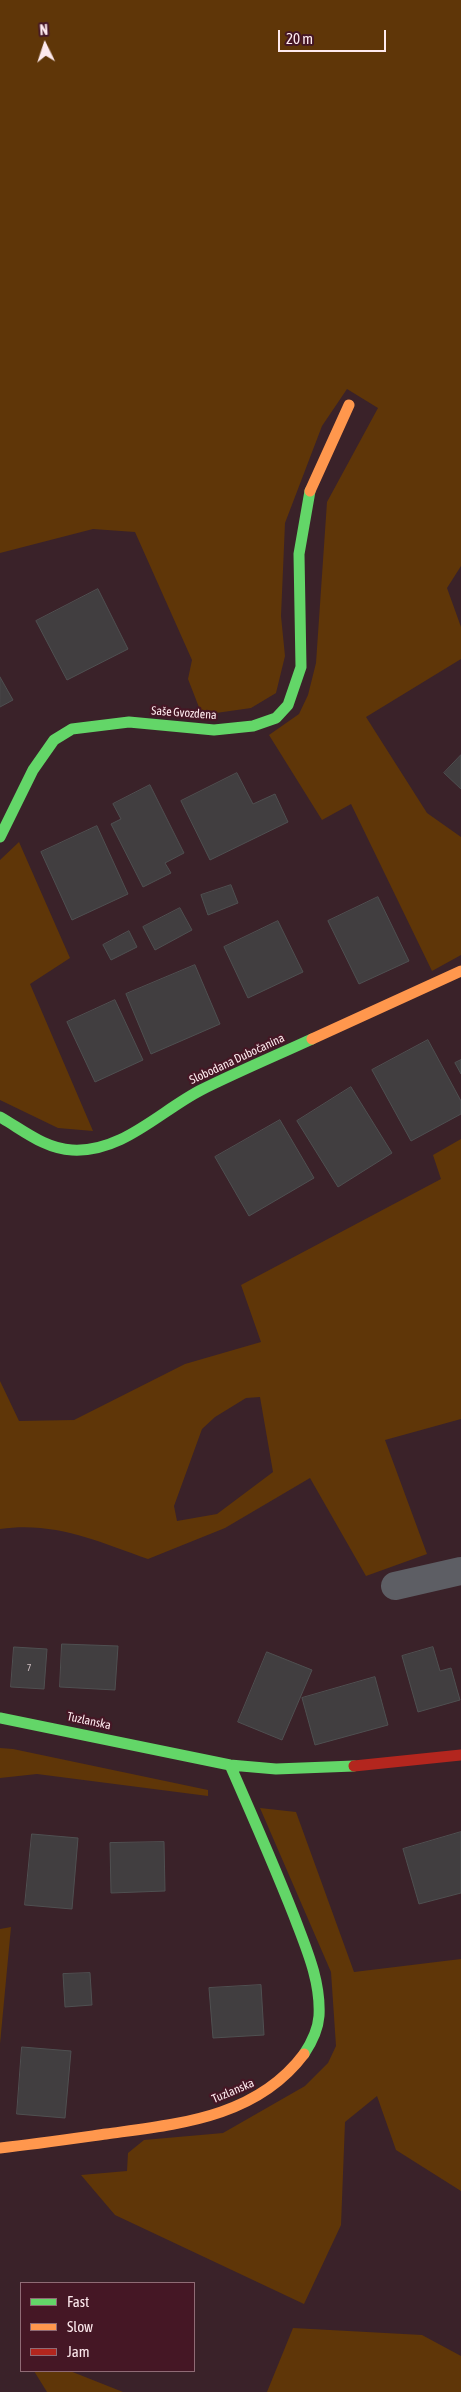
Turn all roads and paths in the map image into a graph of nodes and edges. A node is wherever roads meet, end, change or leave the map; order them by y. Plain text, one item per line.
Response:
1 (349, 405) dead end
2 (0, 837) edge
3 (461, 971) edge
4 (0, 1117) edge
5 (461, 1571) edge
6 (395, 1586) dead end
7 (0, 1718) edge
8 (461, 1755) edge
9 (230, 1765) junction
10 (0, 2148) edge

1 - 2 street, Saše Gvozdena
3 - 4 street, Slobodana Dubočanina
5 - 6 street
7 - 9 street, Tuzlanska
8 - 9 street, Tuzlanska
9 - 10 street, Tuzlanska

